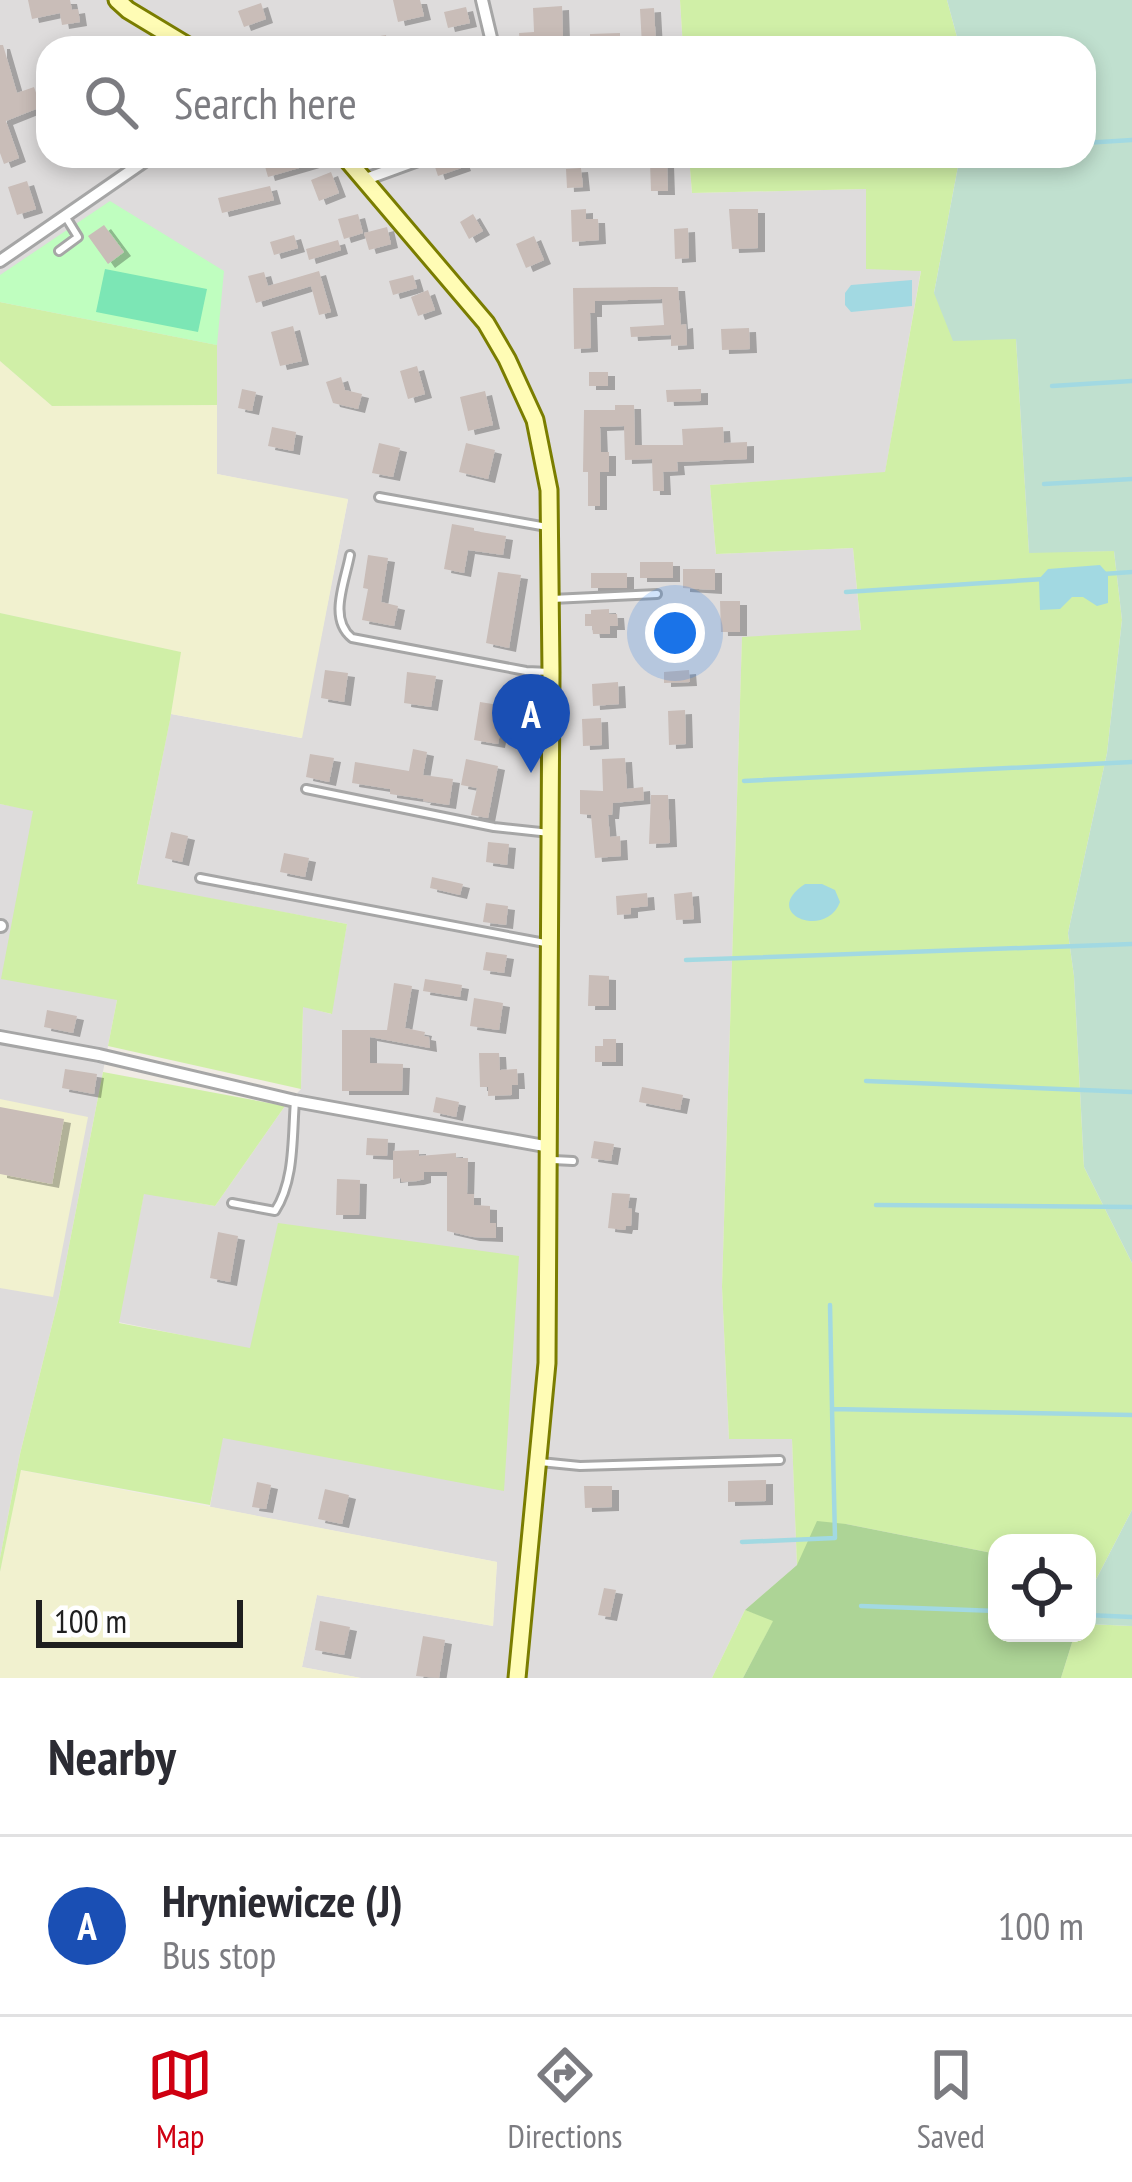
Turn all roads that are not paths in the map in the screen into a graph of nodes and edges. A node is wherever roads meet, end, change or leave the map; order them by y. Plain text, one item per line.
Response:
1 (117, 0) edge
2 (482, 0) edge
3 (176, 36) edge
4 (488, 36) edge
5 (135, 168) edge
6 (355, 168) edge
7 (396, 168) edge
8 (366, 179) junction
9 (65, 216) junction
10 (59, 251) dead end
11 (0, 261) edge
12 (379, 497) dead end
13 (551, 527) junction
14 (350, 556) dead end
15 (657, 594) dead end
16 (552, 599) junction
17 (551, 673) junction
18 (307, 790) dead end
19 (550, 832) junction
20 (200, 878) dead end
21 (550, 944) junction
22 (0, 1037) edge
23 (295, 1101) junction
24 (550, 1154) junction
25 (573, 1161) dead end
26 (232, 1203) dead end
27 (780, 1460) dead end
28 (537, 1462) junction
29 (517, 1678) edge

1 - 3 street
2 - 4 street
5 - 9 street
6 - 8 street
7 - 8 street
8 - 13 street
9 - 10 lane
9 - 11 street
12 - 13 lane
13 - 16 street
14 - 17 lane
15 - 16 lane
16 - 17 street
17 - 19 street
18 - 19 lane
19 - 21 street
20 - 21 lane
21 - 24 street
22 - 23 street
23 - 24 street
23 - 26 lane
24 - 25 lane
24 - 28 street
27 - 28 lane
28 - 29 street

